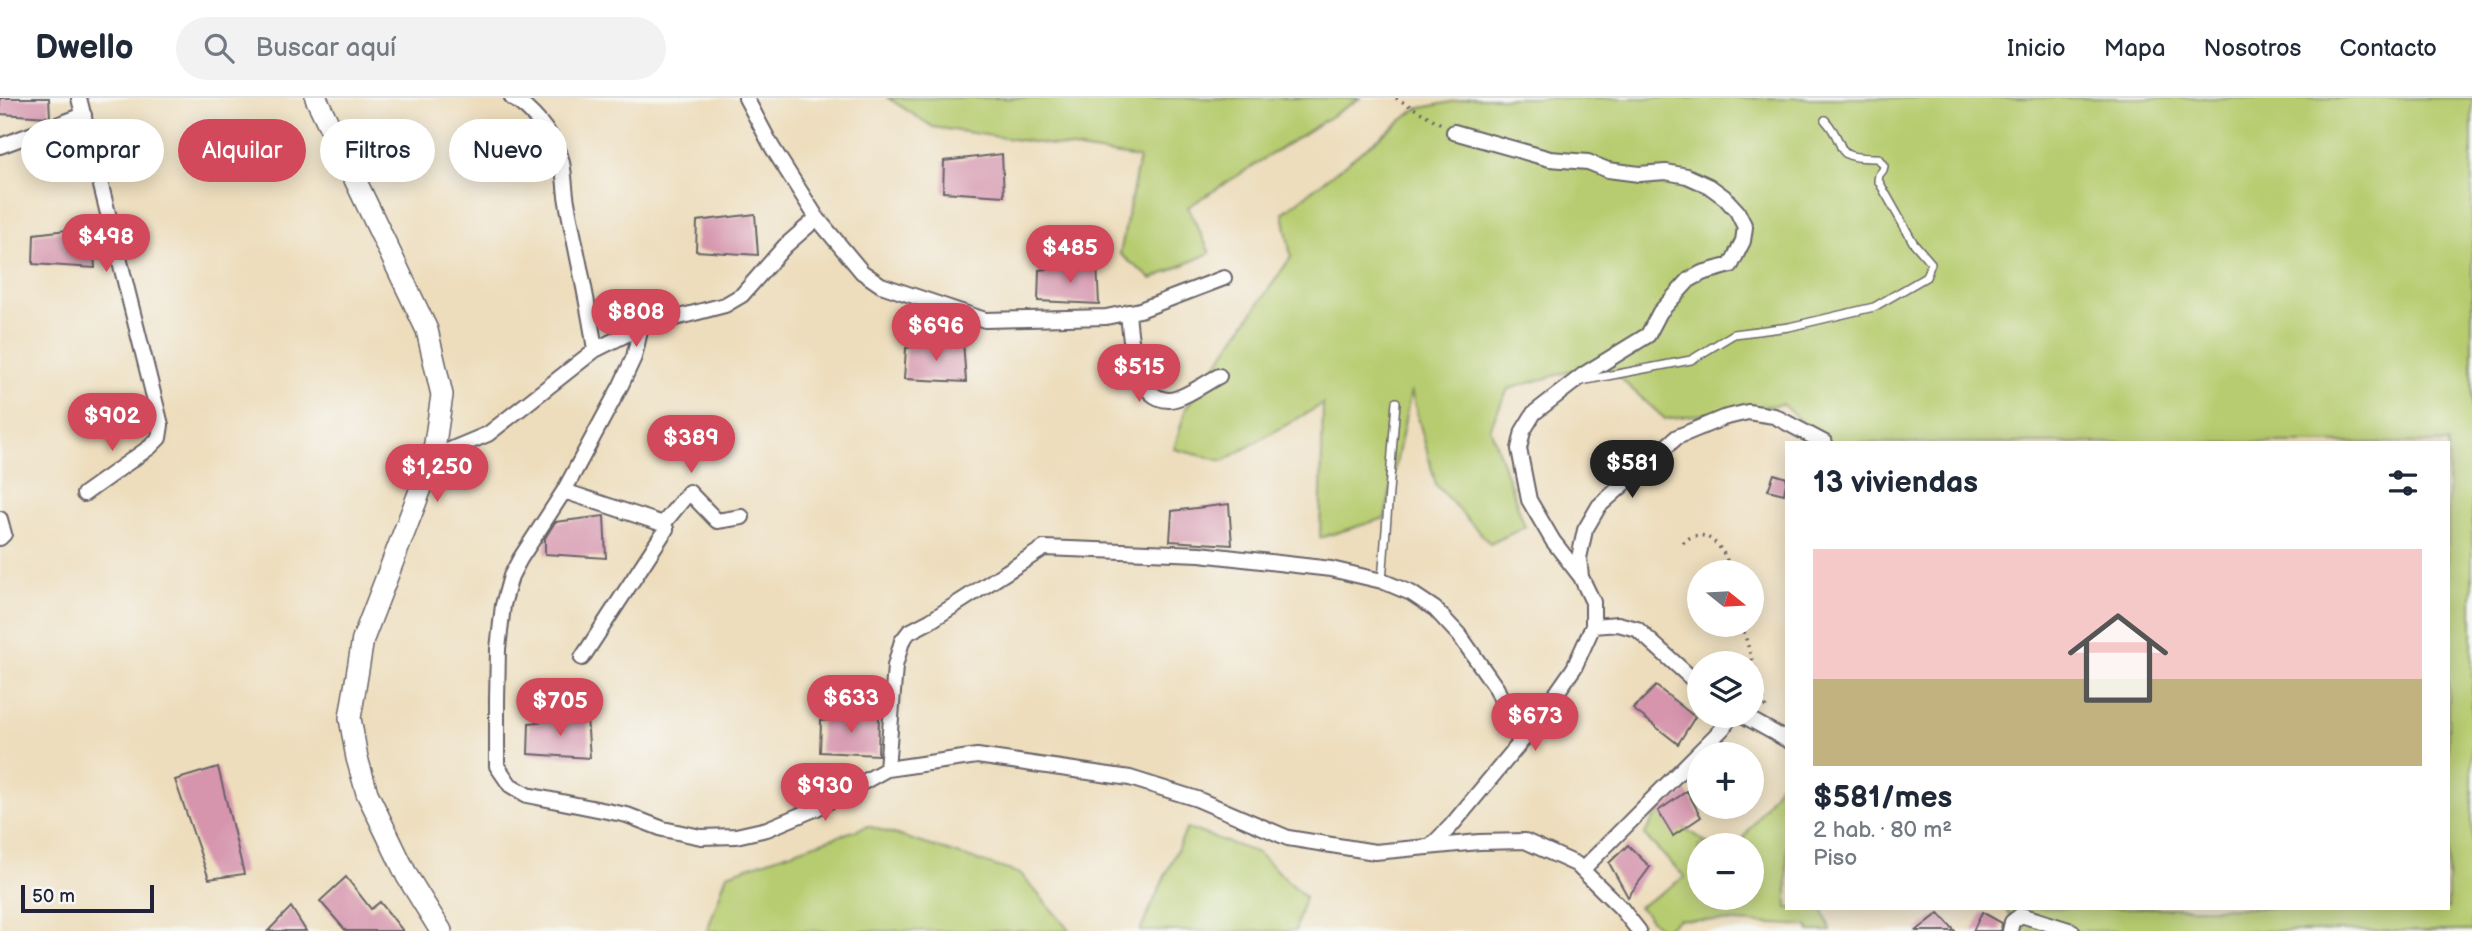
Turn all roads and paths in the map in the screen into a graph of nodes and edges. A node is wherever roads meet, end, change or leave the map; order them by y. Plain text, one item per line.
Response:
1 (79, 98) edge
2 (316, 98) edge
3 (512, 98) edge
4 (746, 98) edge
5 (1396, 98) edge
6 (84, 116) junction
7 (1825, 120) dead end
8 (1454, 132) joint
9 (0, 146) edge
10 (817, 218) junction
11 (1224, 278) dead end
12 (1128, 313) junction
13 (641, 327) junction
14 (595, 350) junction
15 (1219, 376) dead end
16 (1574, 382) junction
17 (1396, 402) dead end
18 (1821, 441) edge
19 (433, 457) junction
20 (564, 491) junction
21 (84, 494) dead end
22 (741, 517) dead end
23 (0, 519) edge
24 (663, 524) junction
25 (0, 538) edge
26 (1684, 543) dead end
27 (1728, 560) edge
28 (1581, 577) junction
29 (1382, 581) junction
30 (1593, 626) junction
31 (582, 658) dead end
32 (1687, 674) edge
33 (1764, 699) edge
34 (1764, 727) joint
35 (1723, 728) edge
36 (1785, 739) edge
37 (1520, 743) junction
38 (887, 769) junction
39 (1430, 847) junction
40 (1583, 870) junction
41 (441, 931) edge
42 (1639, 931) edge
43 (2010, 931) edge
44 (2072, 931) edge

1 - 6 street
2 - 19 main road
3 - 14 street
4 - 10 street
5 - 8 path
6 - 9 street
6 - 21 street
7 - 16 lane
8 - 16 street
10 - 12 street
10 - 13 street
11 - 12 street
12 - 15 street
13 - 14 street
13 - 20 street
14 - 19 street
16 - 28 street
17 - 29 lane
18 - 28 street
19 - 41 main road
20 - 24 street
20 - 38 street
22 - 24 street
23 - 25 street
24 - 31 street
26 - 27 path
28 - 30 street
29 - 37 street
29 - 38 street
30 - 32 street
30 - 37 street
33 - 34 path
34 - 36 street
35 - 40 street
37 - 39 street
38 - 39 street
39 - 40 street
40 - 42 street
43 - 44 street

